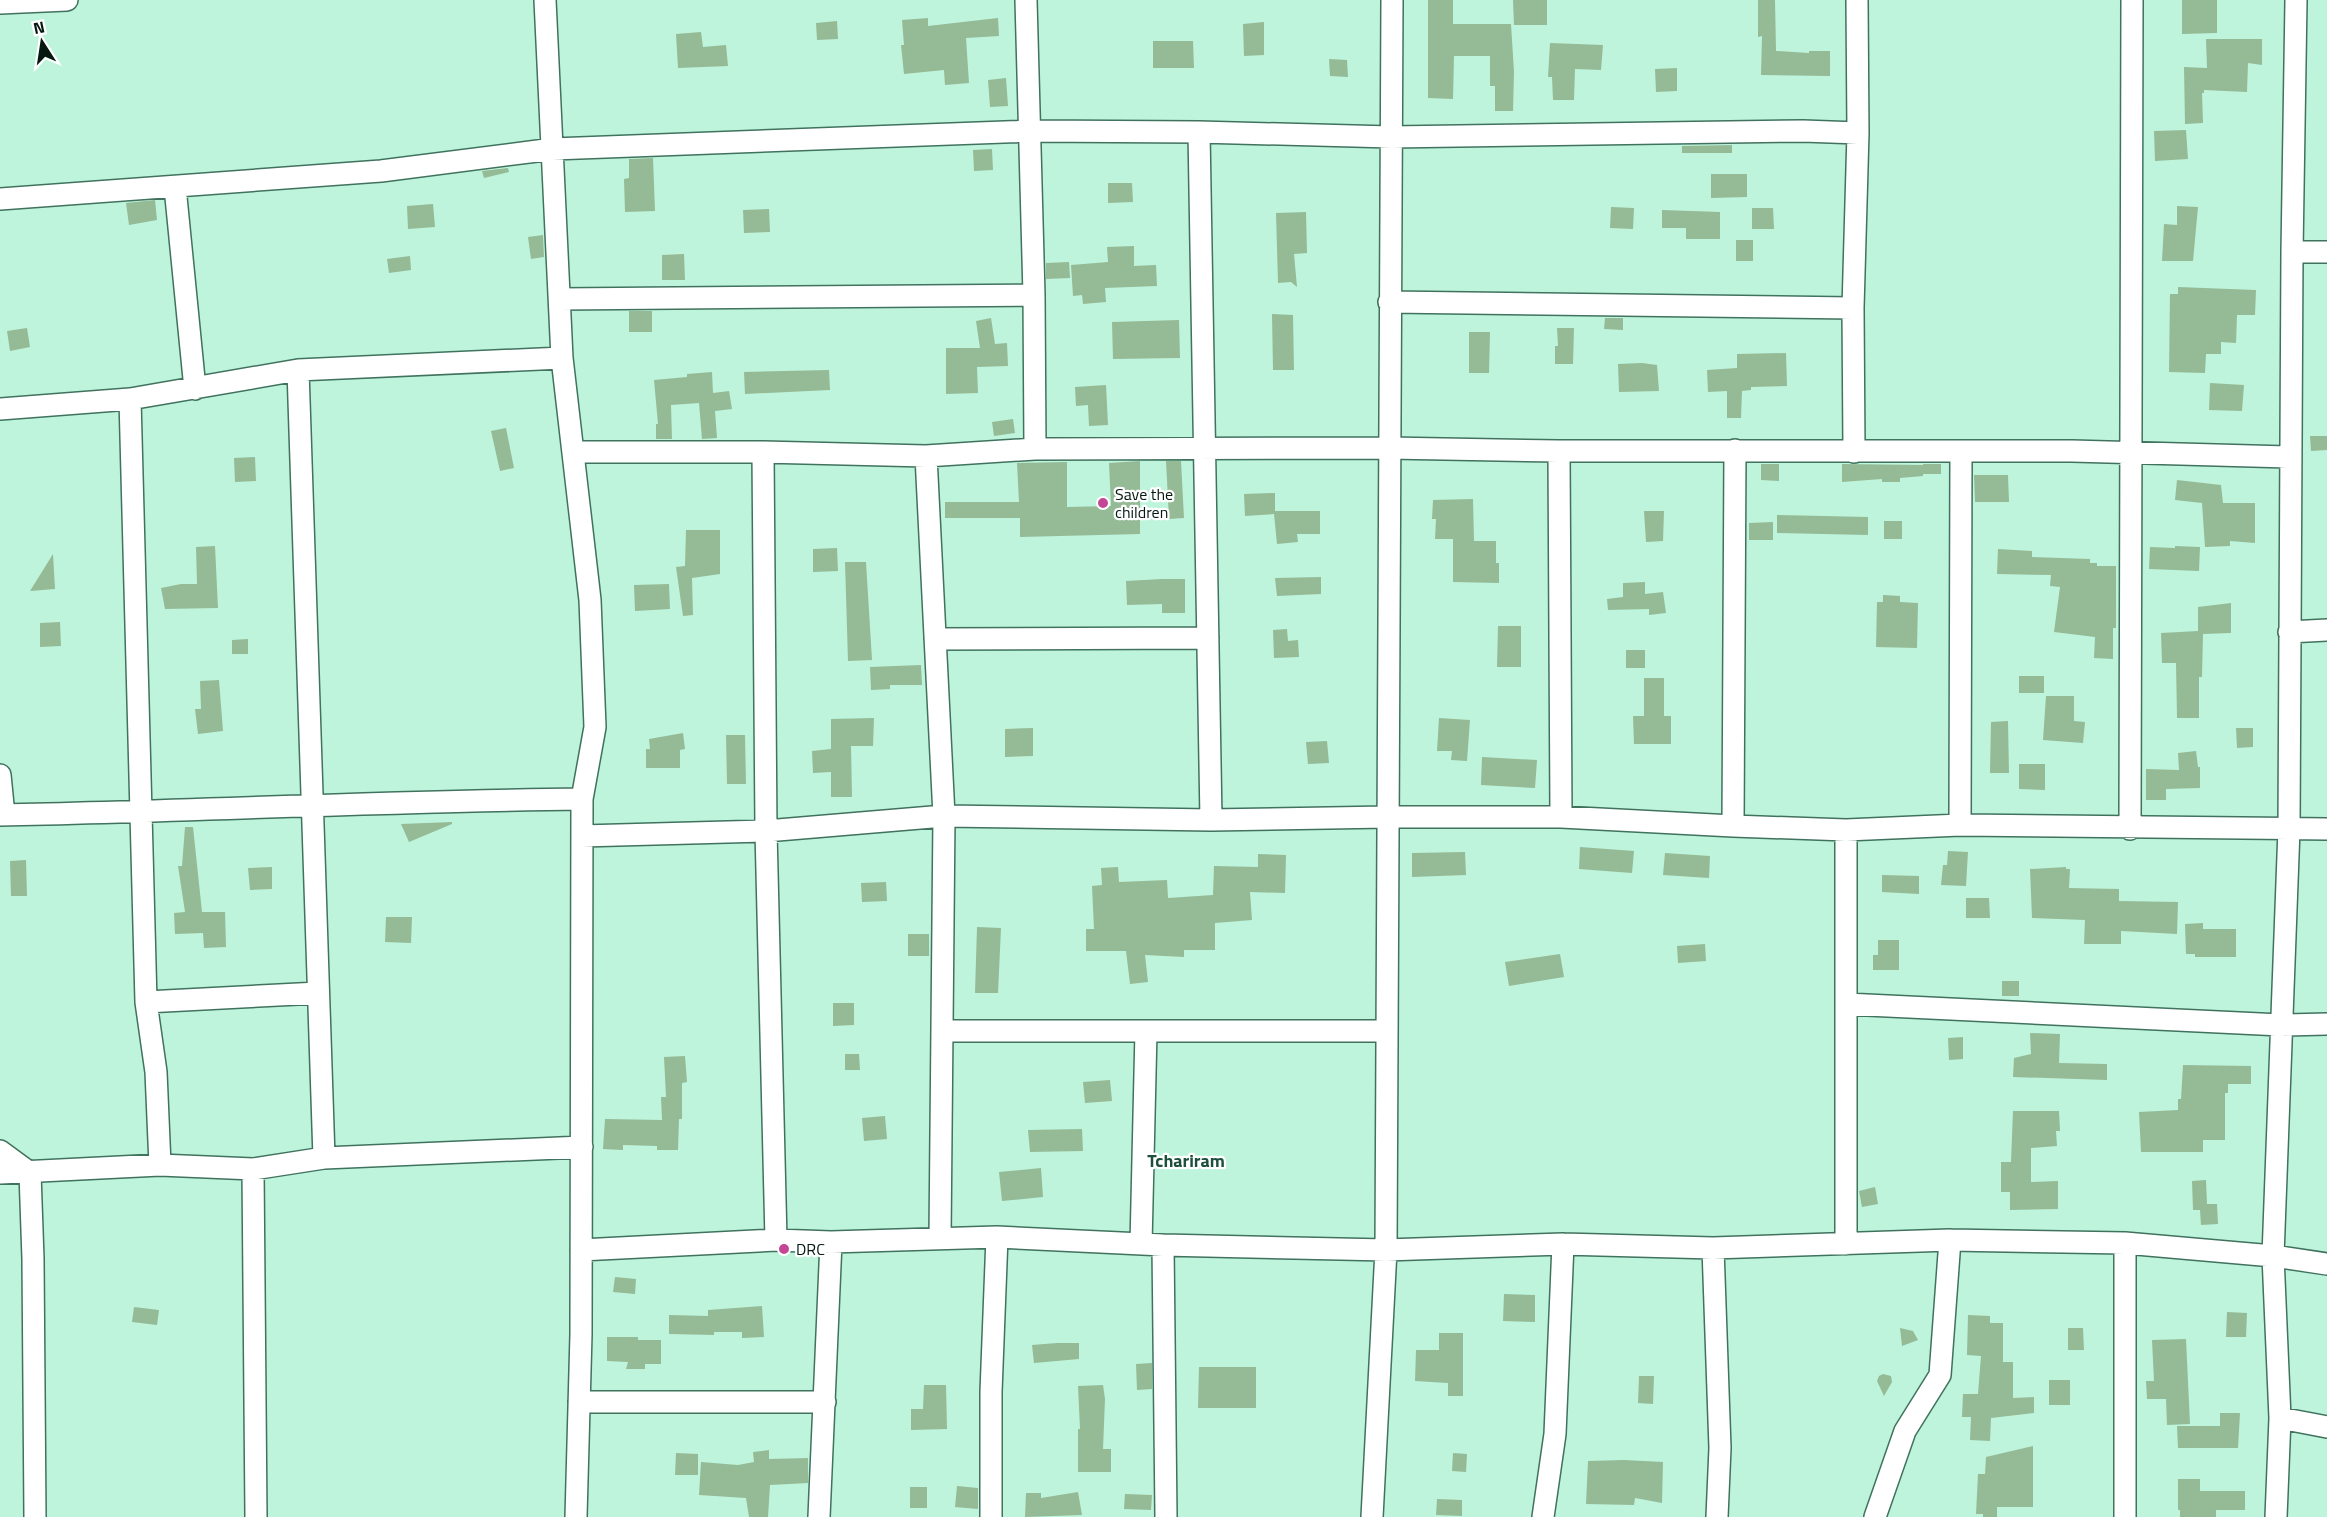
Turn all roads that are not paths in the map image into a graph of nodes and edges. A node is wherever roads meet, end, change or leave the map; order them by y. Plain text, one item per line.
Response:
1 (67, 0) edge
2 (545, 0) edge
3 (1026, 0) edge
4 (1392, 0) edge
5 (1857, 0) edge
6 (2132, 0) edge
7 (2296, 0) edge
8 (0, 3) edge
9 (1030, 132) junction
10 (1199, 132) junction
11 (1858, 133) junction
12 (1391, 137) junction
13 (553, 149) junction
14 (175, 187) junction
15 (0, 199) edge
16 (2292, 252) junction
17 (2327, 252) edge
18 (1034, 295) junction
19 (560, 299) junction
20 (1389, 302) junction
21 (1853, 308) junction
22 (562, 358) junction
23 (298, 370) junction
24 (195, 389) junction
25 (130, 399) junction
26 (0, 409) edge
27 (1204, 448) junction
28 (1389, 448) junction
29 (1035, 449) junction
30 (1735, 450) junction
31 (1559, 451) junction
32 (1961, 451) junction
33 (573, 452) junction
34 (764, 452) junction
35 (1854, 452) junction
36 (2131, 452) junction
37 (926, 456) junction
38 (2290, 457) junction
39 (2327, 630) edge
40 (2289, 632) junction
41 (1208, 638) junction
42 (935, 639) junction
43 (0, 775) edge
44 (582, 799) junction
45 (314, 806) junction
46 (141, 812) junction
47 (2, 815) edge
48 (944, 816) junction
49 (1387, 817) junction
50 (1561, 817) junction
51 (1212, 820) junction
52 (1960, 825) junction
53 (1732, 826) junction
54 (2130, 828) junction
55 (2289, 829) junction
56 (2327, 829) edge
57 (1846, 830) junction
58 (766, 831) junction
59 (582, 836) junction
60 (318, 993) junction
61 (146, 1002) junction
62 (1846, 1004) junction
63 (2327, 1024) edge
64 (2281, 1025) junction
65 (942, 1031) junction
66 (1146, 1031) junction
67 (1387, 1031) junction
68 (582, 1147) junction
69 (0, 1151) edge
70 (324, 1158) junction
71 (160, 1165) junction
72 (253, 1169) junction
73 (0, 1173) edge
74 (30, 1173) junction
75 (998, 1237) junction
76 (940, 1238) junction
77 (776, 1240) junction
78 (1950, 1240) junction
79 (831, 1242) junction
80 (2125, 1243) junction
81 (1141, 1244) junction
82 (1563, 1244) junction
83 (1846, 1244) junction
84 (1163, 1245) junction
85 (1713, 1248) junction
86 (581, 1250) junction
87 (1386, 1250) junction
88 (2273, 1256) junction
89 (2327, 1264) edge
90 (579, 1402) junction
91 (825, 1402) junction
92 (2280, 1418) junction
93 (2327, 1426) edge
94 (35, 1517) edge
95 (256, 1517) edge
96 (576, 1517) edge
97 (819, 1517) edge
98 (991, 1517) edge
99 (1166, 1517) edge
100 (1372, 1517) edge
101 (1543, 1517) edge
102 (1717, 1517) edge
103 (1875, 1517) edge
104 (2125, 1517) edge
105 (2276, 1517) edge

1 - 8 street
2 - 13 street
3 - 9 street
4 - 12 street
5 - 11 street
6 - 36 street
7 - 16 street
9 - 10 street
9 - 13 street
9 - 18 street
10 - 12 street
10 - 27 street
11 - 12 street
11 - 21 street
12 - 20 street
13 - 14 street
13 - 19 street
14 - 15 street
14 - 24 street
16 - 17 street
16 - 38 street
18 - 19 street
18 - 29 street
19 - 22 street
20 - 21 street
20 - 28 street
21 - 35 street
22 - 23 street
22 - 33 street
23 - 24 street
23 - 45 street
24 - 25 street
25 - 26 street
25 - 46 street
27 - 28 street
27 - 29 street
27 - 41 street
28 - 31 street
28 - 49 street
29 - 37 street
30 - 31 street
30 - 35 street
30 - 53 street
31 - 50 street
32 - 35 street
32 - 36 street
32 - 52 street
33 - 34 street
33 - 44 street
34 - 37 street
34 - 58 street
36 - 38 street
36 - 54 street
37 - 42 street
38 - 40 street
39 - 40 street
40 - 55 street
41 - 42 street
41 - 51 street
42 - 48 street
43 - 47 street
44 - 45 street
44 - 59 street
45 - 46 street
45 - 60 street
46 - 47 street
46 - 61 street
48 - 51 street
48 - 58 street
48 - 65 street
49 - 50 street
49 - 51 street
49 - 67 street
50 - 53 street
52 - 54 street
52 - 57 street
53 - 57 street
54 - 55 street
55 - 56 street
55 - 64 street
57 - 62 street
58 - 59 street
58 - 77 street
59 - 68 street
60 - 61 street
60 - 70 street
61 - 71 street
62 - 64 street
62 - 83 street
63 - 64 street
64 - 88 street
65 - 66 street
65 - 76 street
66 - 67 street
66 - 81 street
67 - 87 street
68 - 70 street
68 - 86 street
69 - 74 street
70 - 72 street
71 - 72 street
71 - 74 street
72 - 95 street
73 - 74 street
74 - 94 street
75 - 76 street
75 - 81 street
75 - 98 street
76 - 79 street
77 - 79 street
77 - 86 street
78 - 80 street
78 - 83 street
78 - 103 street
79 - 91 street
80 - 88 street
80 - 104 street
81 - 84 street
82 - 85 street
82 - 87 street
82 - 101 street
83 - 85 street
84 - 87 street
84 - 99 street
85 - 102 street
86 - 90 street
87 - 100 street
88 - 89 street
88 - 92 street
90 - 91 street
90 - 96 street
91 - 97 street
92 - 93 street
92 - 105 street

